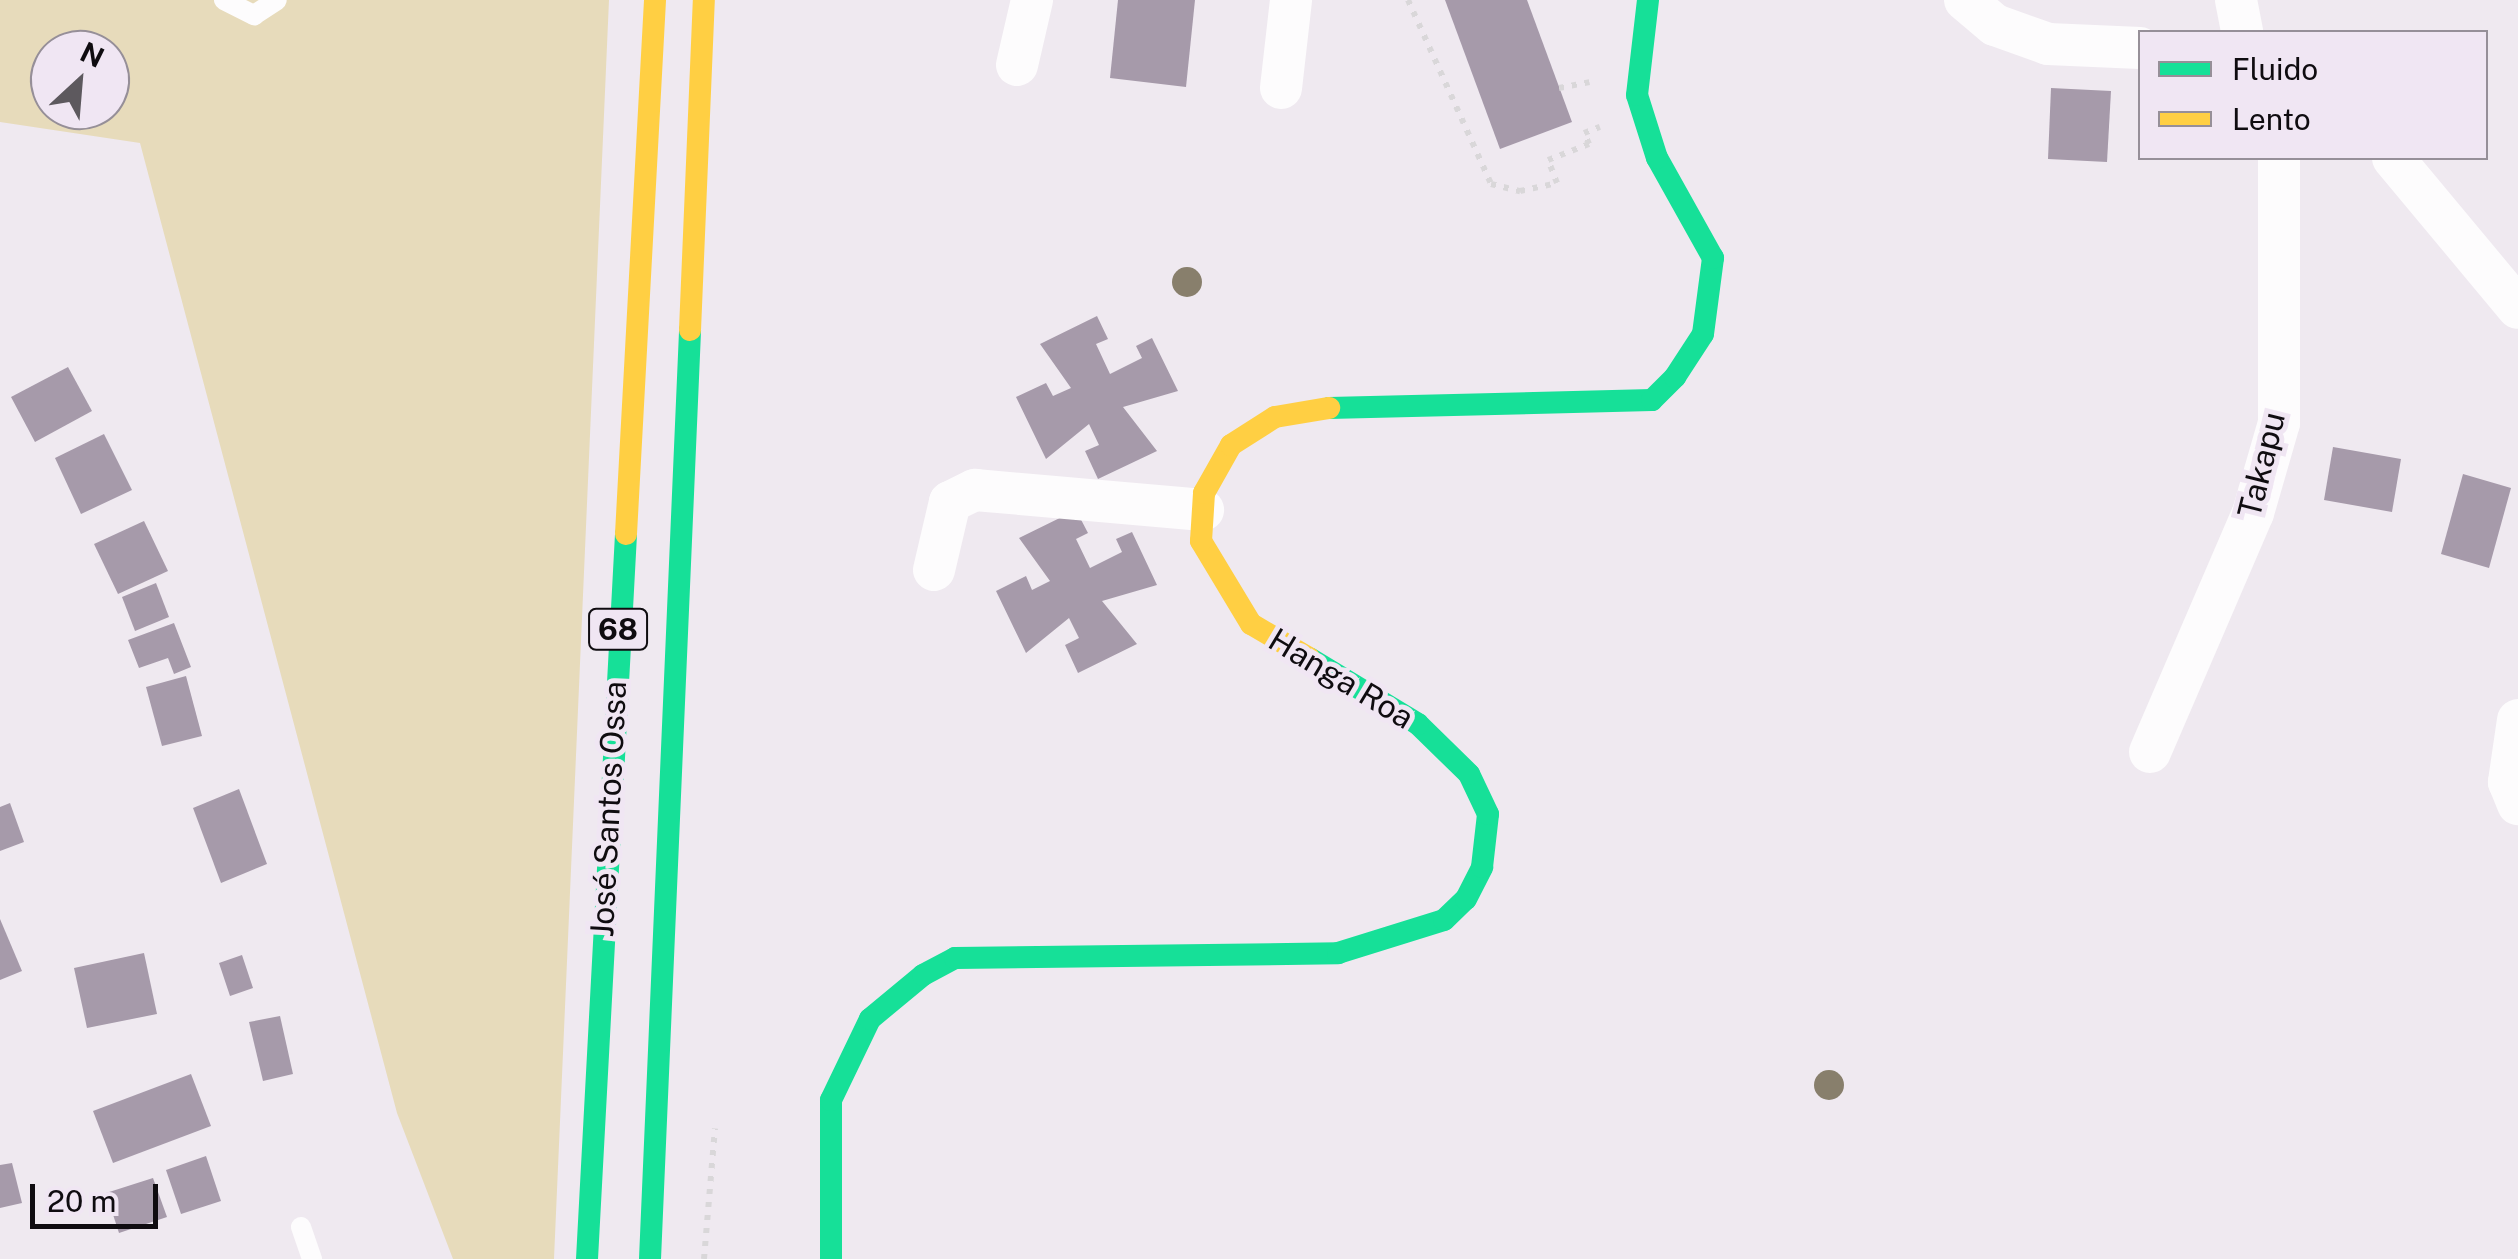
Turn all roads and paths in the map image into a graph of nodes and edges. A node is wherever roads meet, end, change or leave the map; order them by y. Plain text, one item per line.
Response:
1 (224, 0) edge
2 (277, 0) edge
3 (655, 0) edge
4 (704, 0) edge
5 (1032, 0) edge
6 (1291, 0) edge
7 (1408, 0) edge
8 (1648, 0) edge
9 (1965, 0) edge
10 (2236, 0) edge
11 (2242, 30) edge
12 (2138, 48) edge
13 (1017, 65) dead end
14 (1281, 88) dead end
15 (1606, 124) dead end
16 (2279, 160) edge
17 (2395, 160) edge
18 (2518, 308) edge
19 (1203, 510) junction
20 (934, 570) dead end
21 (2518, 720) edge
22 (2150, 752) dead end
23 (2518, 804) edge
24 (715, 1128) dead end
25 (301, 1227) dead end
26 (312, 1259) edge
27 (588, 1259) edge
28 (650, 1259) edge
29 (704, 1259) edge
30 (831, 1259) edge

1 - 2 lane
3 - 27 main road, José Santos Ossa / 68
4 - 28 main road, José Santos Ossa / 68
5 - 13 street
6 - 14 street
7 - 15 path
8 - 19 main road
9 - 12 street
10 - 11 street
16 - 22 street, Takapu
17 - 18 street
19 - 20 street
19 - 30 main road, Hanga Roa
21 - 23 street
24 - 29 path
25 - 26 lane

